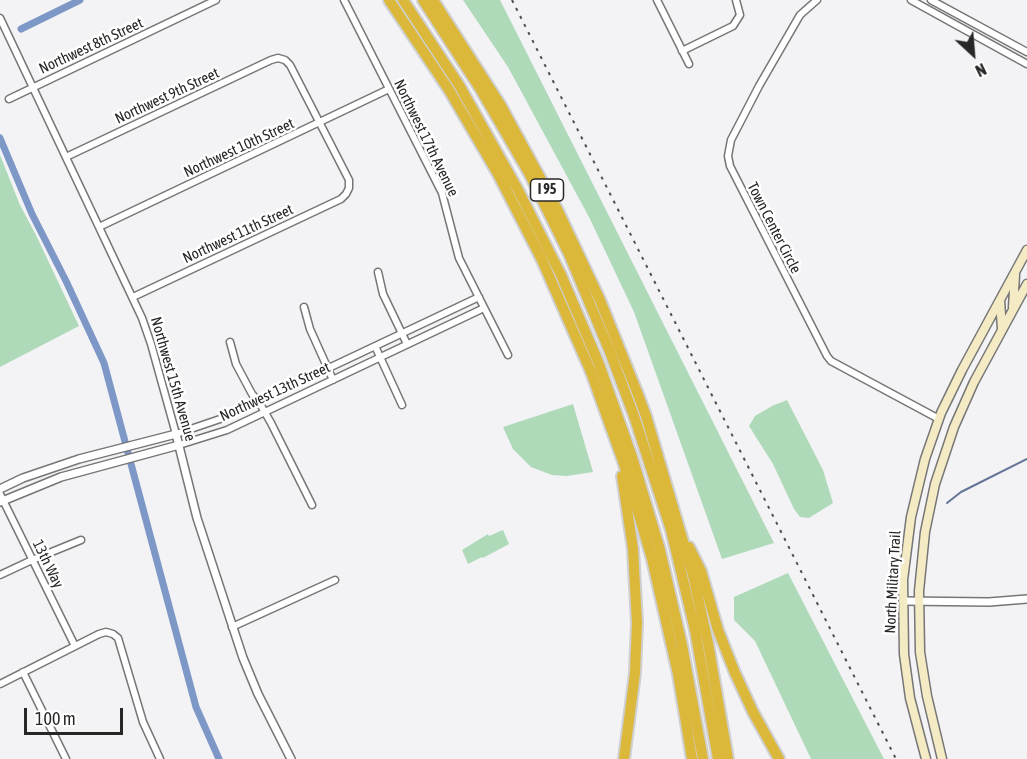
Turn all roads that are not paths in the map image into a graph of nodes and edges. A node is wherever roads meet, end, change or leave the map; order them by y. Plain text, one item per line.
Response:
1 (216, 0) edge
2 (344, 0) edge
3 (389, 0) edge
4 (403, 0) edge
5 (423, 0) edge
6 (434, 0) edge
7 (657, 0) edge
8 (736, 0) edge
9 (817, 0) edge
10 (911, 0) edge
11 (931, 0) edge
12 (0, 18) edge
13 (682, 51) junction
14 (1027, 52) edge
15 (689, 64) dead end
16 (1027, 64) edge
17 (33, 87) junction
18 (389, 89) junction
19 (9, 99) dead end
20 (320, 123) junction
21 (66, 157) junction
22 (99, 227) junction
23 (1027, 250) edge
24 (378, 272) dead end
25 (1015, 272) junction
26 (1027, 284) edge
27 (133, 297) junction
28 (479, 297) junction
29 (1000, 300) junction
30 (304, 307) dead end
31 (484, 308) junction
32 (1013, 309) junction
33 (1002, 329) junction
34 (402, 333) junction
35 (230, 342) dead end
36 (407, 345) junction
37 (375, 346) junction
38 (508, 355) dead end
39 (380, 357) junction
40 (328, 368) junction
41 (333, 380) junction
42 (259, 402) junction
43 (402, 405) dead end
44 (265, 412) junction
45 (939, 418) junction
46 (176, 434) junction
47 (616, 441) junction
48 (179, 445) junction
49 (0, 489) edge
50 (1, 498) edge
51 (312, 505) dead end
52 (677, 525) junction
53 (81, 540) dead end
54 (32, 560) junction
55 (0, 575) edge
56 (335, 580) dead end
57 (1027, 600) edge
58 (903, 601) junction
59 (918, 601) junction
60 (232, 627) junction
61 (75, 646) junction
62 (22, 672) junction
63 (0, 684) edge
64 (66, 759) edge
65 (160, 759) edge
66 (291, 759) edge
67 (624, 759) edge
68 (692, 759) edge
69 (702, 759) edge
70 (718, 759) edge
71 (728, 759) edge
72 (779, 759) edge
73 (926, 759) edge
74 (942, 759) edge

1 - 17 street, Northwest 8th Street
2 - 18 street, Northwest 17th Avenue
3 - 47 highway, I 95
4 - 69 highway
5 - 70 highway
6 - 52 highway, I 95
7 - 13 street
8 - 13 street
9 - 45 street, Town Center Circle
10 - 16 street
11 - 14 street
12 - 17 street, Northwest 15th Avenue
13 - 15 street
17 - 19 street, Northwest 8th Street
17 - 21 street, Northwest 15th Avenue
18 - 20 street, Northwest 10th Street
18 - 28 street, Northwest 17th Avenue
20 - 21 street, Northwest 9th Street
20 - 22 street, Northwest 10th Street
20 - 27 street, Northwest 11th Street
21 - 22 street, Northwest 15th Avenue
22 - 27 street, Northwest 15th Avenue
23 - 25 main road, North Military Trail
24 - 34 street
25 - 29 main road, North Military Trail
25 - 32 main road
26 - 32 main road, North Military Trail
27 - 46 street, Northwest 15th Avenue
28 - 31 street, Northwest 17th Avenue
28 - 34 street, Northwest 13th Street
29 - 33 main road
29 - 45 main road, North Military Trail
30 - 40 street
31 - 36 street, Northwest 13th Street
31 - 38 street, Northwest 17th Avenue
32 - 33 main road, North Military Trail
33 - 59 main road, North Military Trail
34 - 36 street
34 - 37 street, Northwest 13th Street
35 - 42 street
36 - 39 street, Northwest 13th Street
37 - 39 street
37 - 40 street, Northwest 13th Street
39 - 41 street, Northwest 13th Street
39 - 43 street
40 - 41 street
40 - 42 street, Northwest 13th Street
41 - 44 street, Northwest 13th Street
42 - 44 street
42 - 46 street, Northwest 13th Street
44 - 48 street, Northwest 13th Street
44 - 51 street
45 - 58 main road, North Military Trail
46 - 48 street, Northwest 15th Avenue
46 - 49 street, Northwest 13th Street
47 - 67 highway
47 - 68 highway, I 95
48 - 50 street, Northwest 13th Street
48 - 60 street, Northwest 15th Avenue
50 - 54 street, 13th Way
52 - 71 highway, I 95
52 - 72 highway
53 - 54 street
54 - 55 street
54 - 61 street, 13th Way
56 - 60 street
57 - 59 street
58 - 59 street
58 - 73 main road, North Military Trail
59 - 74 main road, North Military Trail
60 - 66 street, Northwest 15th Avenue
61 - 62 street
61 - 65 street
62 - 63 street
62 - 64 street

